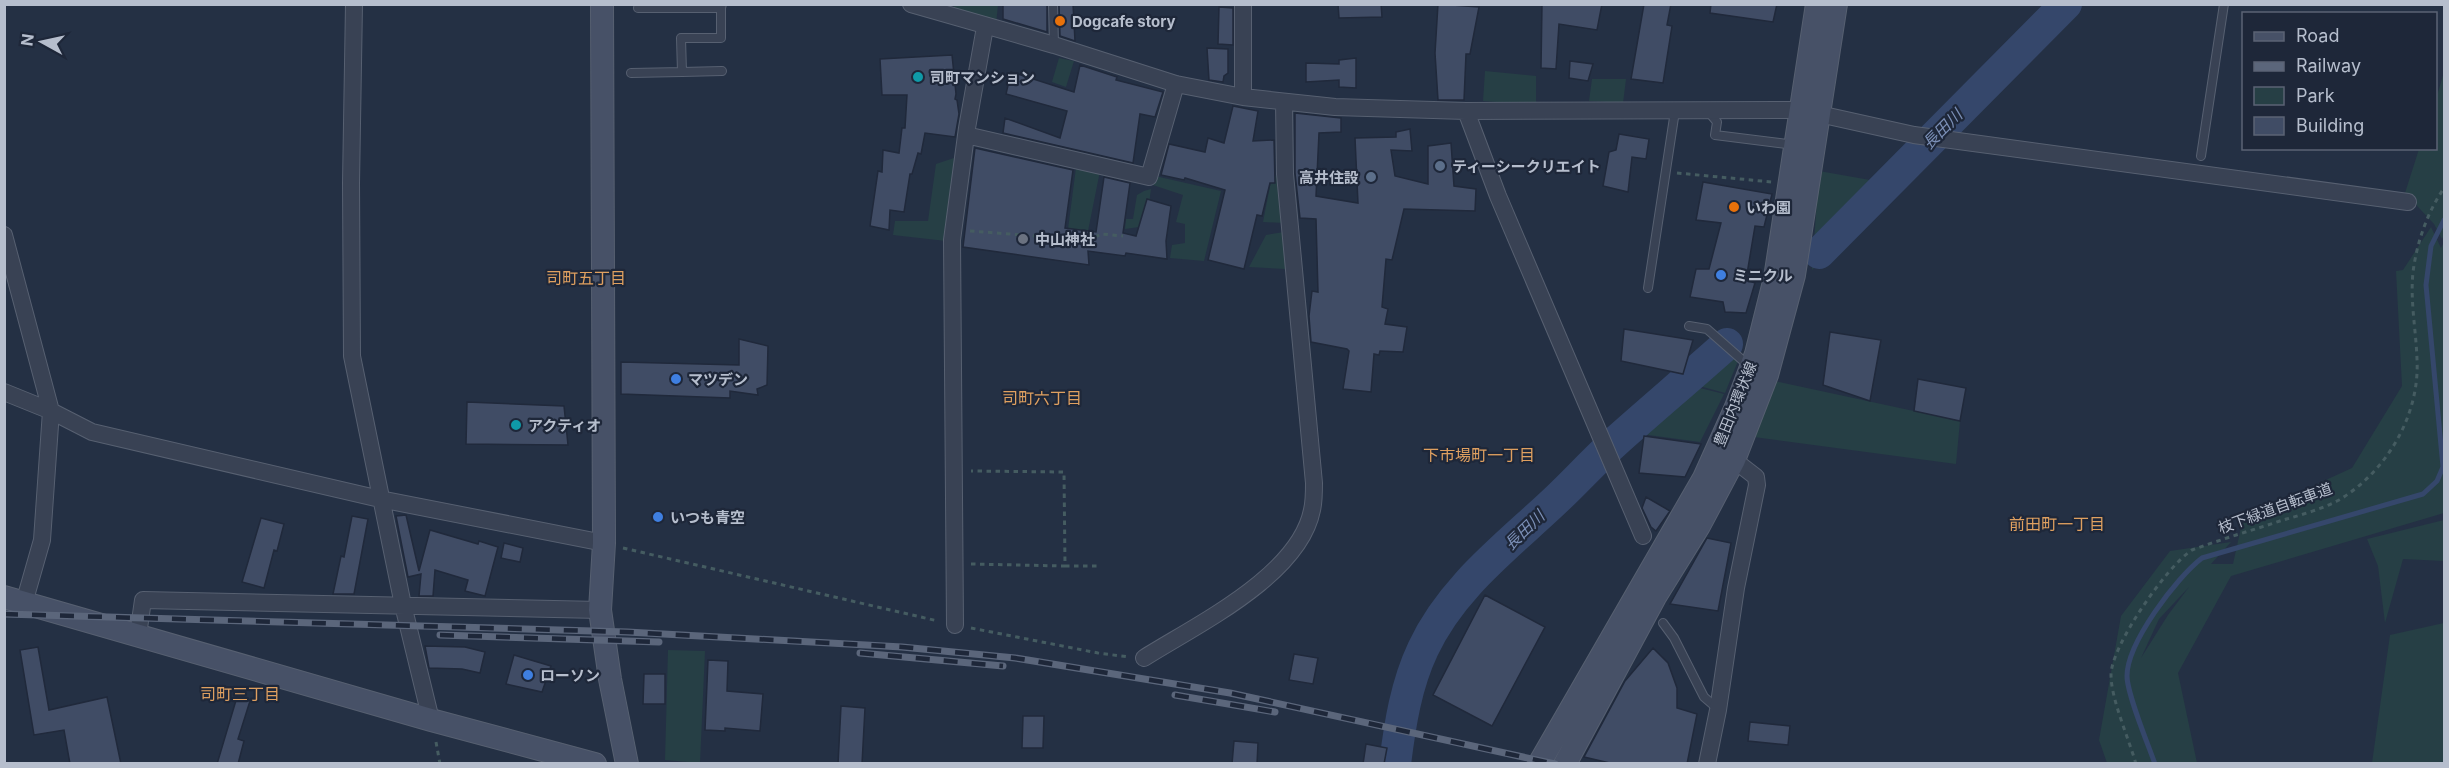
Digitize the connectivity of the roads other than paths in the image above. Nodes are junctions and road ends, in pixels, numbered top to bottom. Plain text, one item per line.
1 (354, 4) edge
2 (602, 4) edge
3 (910, 4) edge
4 (1053, 4) edge
5 (1243, 4) edge
6 (1817, 4) edge
7 (1836, 4) edge
8 (2224, 4) edge
9 (722, 6) edge
10 (638, 9) dead end
11 (950, 11) edge
12 (985, 27) junction
13 (1054, 45) junction
14 (722, 71) dead end
15 (682, 72) junction
16 (631, 73) dead end
17 (1176, 84) junction
18 (1243, 97) junction
19 (1284, 102) junction
20 (1467, 111) junction
21 (1676, 111) junction
22 (1708, 111) junction
23 (1811, 113) junction
24 (966, 135) junction
25 (1796, 145) junction
26 (2201, 156) dead end
27 (2408, 202) dead end
28 (4, 235) edge
29 (1648, 288) dead end
30 (1689, 326) dead end
31 (1745, 364) junction
32 (4, 392) edge
33 (51, 411) junction
34 (1734, 460) junction
35 (380, 499) junction
36 (1643, 536) dead end
37 (604, 543) junction
38 (14, 600) edge
39 (403, 605) junction
40 (600, 610) junction
41 (1663, 623) dead end
42 (955, 626) road end
43 (138, 635) junction
44 (1144, 658) road end
45 (1718, 710) junction
46 (431, 720) junction
47 (595, 764) edge
48 (627, 764) edge
49 (1539, 764) edge
50 (1565, 764) edge
51 (1707, 764) edge

1 - 35 street
2 - 37 street
3 - 11 street
4 - 13 lane
5 - 18 street
6 - 23 street, 豊田内環状線
7 - 23 street, 豊田内環状線
8 - 26 lane
9 - 10 lane
9 - 15 lane
11 - 12 street
12 - 13 street
12 - 24 street
13 - 17 street
14 - 15 lane
15 - 16 lane
17 - 18 street
17 - 24 street
18 - 19 street
19 - 20 street
19 - 44 street
20 - 21 street
20 - 36 street
21 - 22 street
21 - 29 lane
22 - 23 street
22 - 25 lane
23 - 25 street, 豊田内環状線
23 - 27 street
23 - 34 street, 豊田内環状線
24 - 42 street
25 - 31 street, 豊田内環状線
28 - 33 street
30 - 31 lane
31 - 49 street, 豊田内環状線
32 - 33 street
33 - 35 street
33 - 38 street
34 - 45 street
34 - 50 street, 豊田内環状線
35 - 37 street
35 - 39 street
37 - 40 street
38 - 43 street
39 - 40 street
39 - 43 street
39 - 46 street
40 - 48 street
41 - 45 lane
43 - 46 street
45 - 51 street
46 - 47 street

